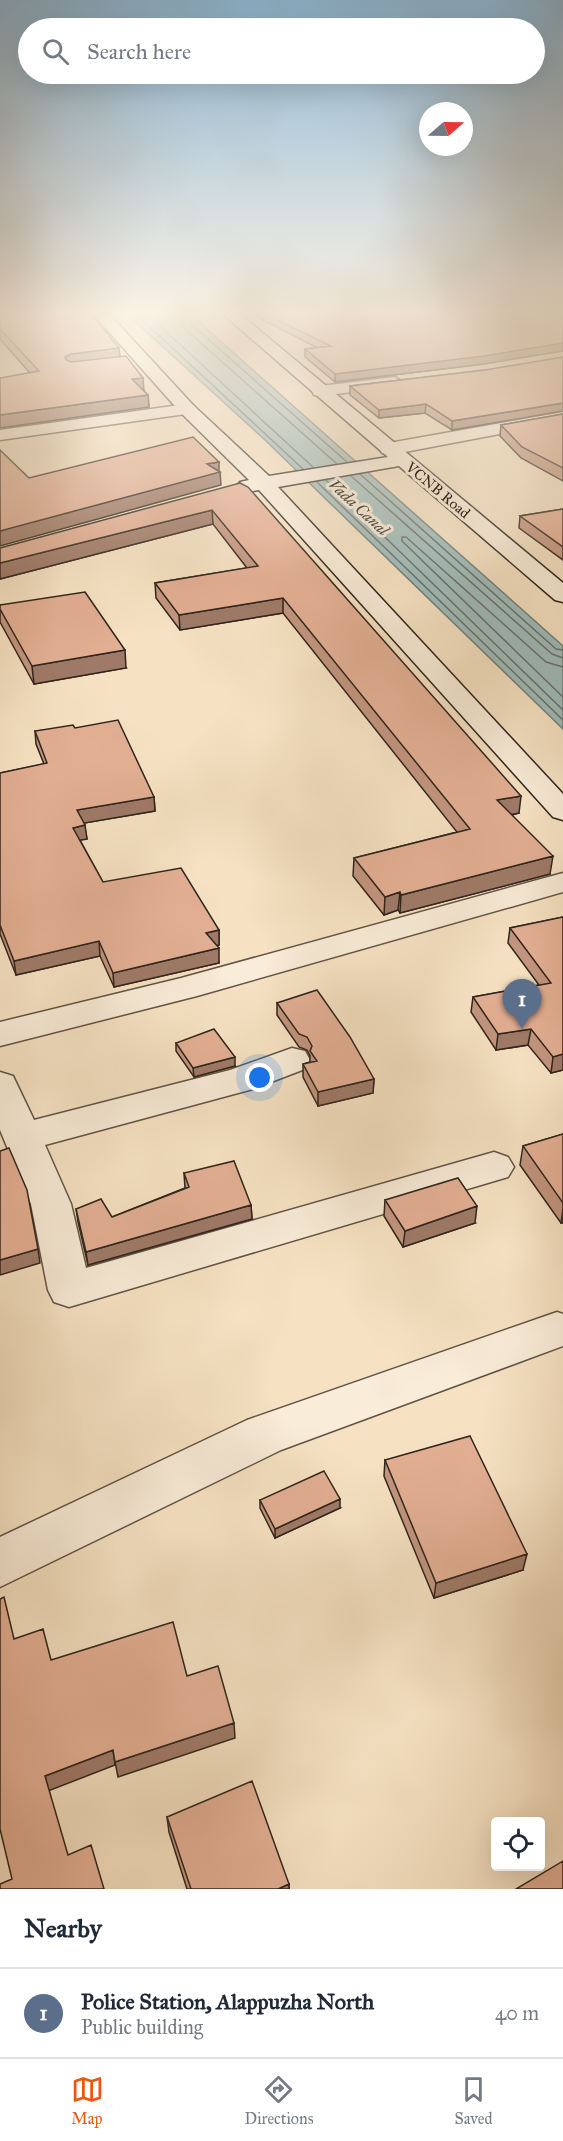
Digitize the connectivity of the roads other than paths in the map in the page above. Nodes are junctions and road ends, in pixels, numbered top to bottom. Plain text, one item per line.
1 (182, 403) edge
2 (333, 403) edge
3 (187, 409) junction
4 (563, 417) edge
5 (0, 435) edge
6 (393, 457) junction
7 (270, 481) junction
8 (230, 491) edge
9 (563, 595) edge
10 (563, 811) edge
11 (563, 882) edge
12 (0, 1034) edge
13 (292, 1060) dead end
14 (0, 1085) edge
15 (23, 1137) junction
16 (494, 1167) dead end
17 (557, 1330) dead end
18 (0, 1563) edge

1 - 3 main road
2 - 6 main road, VCNB Road
3 - 5 main road
3 - 7 main road
4 - 6 main road
6 - 7 main road
6 - 9 main road, VCNB Road
7 - 8 main road
7 - 10 main road
11 - 12 main road
13 - 15 main road
14 - 15 main road
15 - 16 main road
17 - 18 main road

